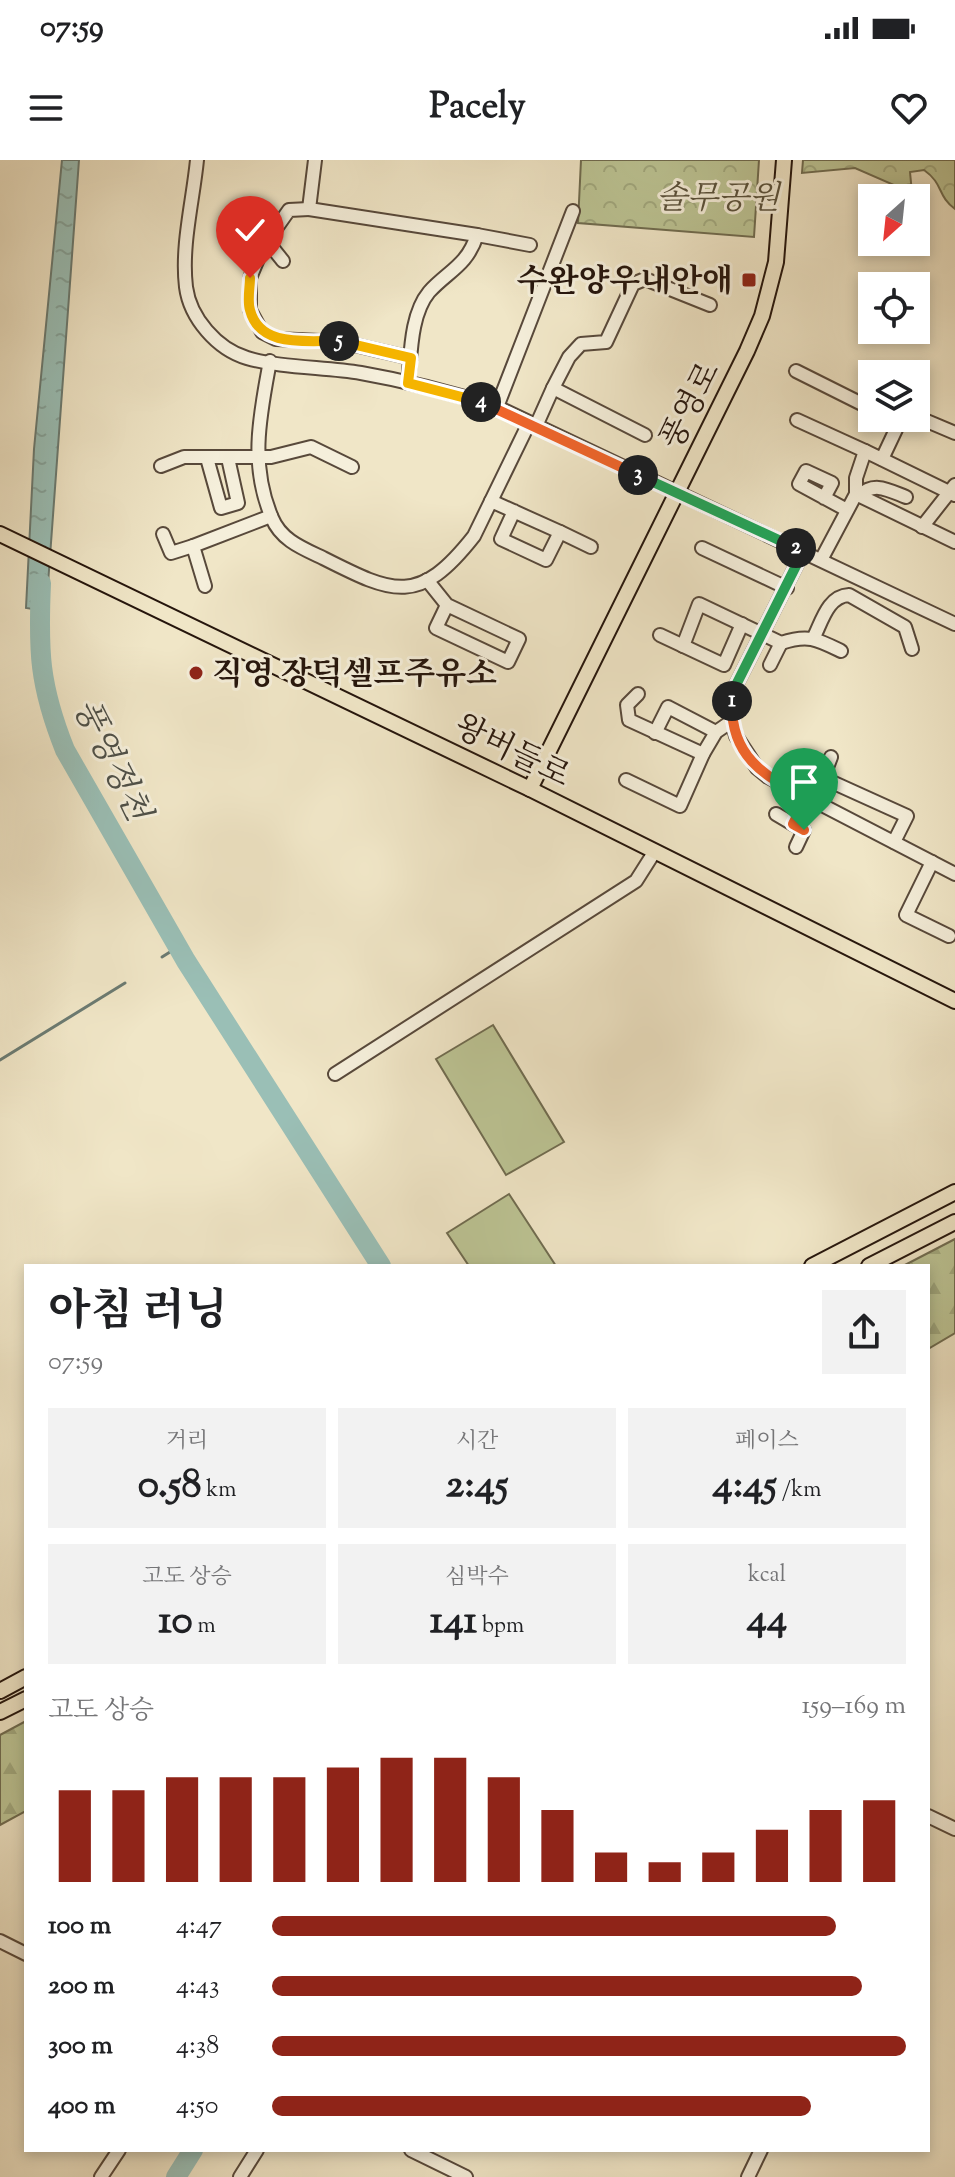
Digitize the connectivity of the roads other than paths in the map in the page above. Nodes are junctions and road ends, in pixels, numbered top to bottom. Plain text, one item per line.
1 (197, 160) edge
2 (315, 160) edge
3 (784, 160) edge
4 (309, 209) junction
5 (573, 211) dead end
6 (477, 235) junction
7 (267, 241) junction
8 (530, 245) dead end
9 (283, 261) dead end
10 (710, 305) dead end
11 (411, 358) junction
12 (270, 361) junction
13 (796, 371) dead end
14 (408, 383) junction
15 (553, 388) junction
16 (858, 402) edge
17 (497, 407) junction
18 (797, 420) dead end
19 (930, 422) edge
20 (533, 425) junction
21 (891, 432) edge
22 (955, 433) edge
23 (645, 435) dead end
24 (865, 451) junction
25 (207, 458) junction
26 (228, 458) junction
27 (259, 458) junction
28 (882, 459) junction
29 (161, 466) dead end
30 (352, 467) dead end
31 (954, 491) edge
32 (676, 493) junction
33 (857, 495) junction
34 (906, 497) dead end
35 (824, 498) dead end
36 (491, 501) junction
37 (847, 510) junction
38 (514, 511) junction
39 (271, 516) junction
40 (922, 527) junction
41 (560, 532) junction
42 (0, 534) edge
43 (163, 534) dead end
44 (955, 542) edge
45 (193, 546) junction
46 (591, 547) dead end
47 (702, 548) dead end
48 (803, 552) junction
49 (821, 560) junction
50 (427, 580) junction
51 (205, 586) dead end
52 (787, 588) junction
53 (447, 605) junction
54 (742, 624) junction
55 (955, 624) edge
56 (763, 634) junction
57 (660, 635) dead end
58 (814, 637) junction
59 (781, 643) junction
60 (683, 646) junction
61 (912, 649) dead end
62 (841, 651) dead end
63 (770, 665) dead end
64 (638, 694) dead end
65 (732, 721) junction
66 (716, 732) junction
67 (655, 733) junction
68 (703, 754) junction
69 (831, 757) dead end
70 (626, 780) dead end
71 (530, 789) junction
72 (806, 798) junction
73 (776, 814) dead end
74 (793, 824) junction
75 (894, 842) junction
76 (796, 847) dead end
77 (655, 851) junction
78 (932, 862) junction
79 (955, 874) edge
80 (949, 936) dead end
81 (955, 1001) edge
82 (335, 1074) dead end
83 (955, 1192) edge
84 (955, 1222) edge
85 (816, 1264) edge
86 (873, 1264) edge
87 (24, 1678) edge
88 (0, 1691) edge
89 (24, 1700) edge
90 (0, 1712) edge
91 (930, 1818) edge
92 (955, 1829) edge
93 (0, 1941) edge
94 (24, 1953) edge
95 (118, 2152) edge
96 (256, 2152) edge
97 (415, 2152) edge
98 (760, 2152) edge
99 (101, 2177) edge
100 (240, 2177) edge
101 (466, 2177) edge
102 (748, 2177) edge

1 - 12 street
2 - 4 street
3 - 32 main road, 풍영로
4 - 6 street
4 - 7 street
5 - 17 street
6 - 8 street
6 - 11 street
7 - 9 street
7 - 11 street
10 - 15 street
11 - 14 street
12 - 14 street
12 - 27 street
13 - 16 street
14 - 17 street
15 - 20 street
15 - 23 street
17 - 20 street
18 - 24 street
19 - 22 street
20 - 32 street
20 - 36 street
21 - 28 street
24 - 28 street
24 - 33 street
25 - 26 street
25 - 26 street
25 - 29 street
26 - 27 street
27 - 30 street
27 - 39 street
28 - 31 street
31 - 40 street
32 - 48 street
32 - 71 main road, 풍영로
33 - 34 street
33 - 37 street
33 - 40 street
35 - 37 street
36 - 38 street
36 - 50 street
37 - 49 street
38 - 41 street
38 - 41 street
39 - 45 street
39 - 50 street
40 - 44 street
41 - 46 street
42 - 71 main road, 왕버들로
43 - 45 street
45 - 51 street
47 - 52 street
48 - 49 street
48 - 52 street
49 - 55 street
50 - 53 street
52 - 56 street
53 - 53 street
54 - 56 street
54 - 60 street
54 - 60 street
56 - 59 street
56 - 65 street
57 - 60 street
58 - 59 street
58 - 61 street
58 - 62 street
59 - 63 street
64 - 67 street
65 - 66 street
65 - 72 street
66 - 67 street
66 - 68 street
67 - 68 street
68 - 70 street
69 - 75 street
71 - 77 main road, 왕버들로
72 - 74 street
72 - 75 street
73 - 74 street
74 - 76 street
75 - 78 street
77 - 81 main road, 왕버들로
77 - 82 street
78 - 79 street
78 - 80 street
83 - 85 main road
84 - 86 main road
87 - 88 main road
89 - 90 main road
91 - 92 street
93 - 94 street
95 - 99 street
96 - 100 street
97 - 101 street
98 - 102 street

